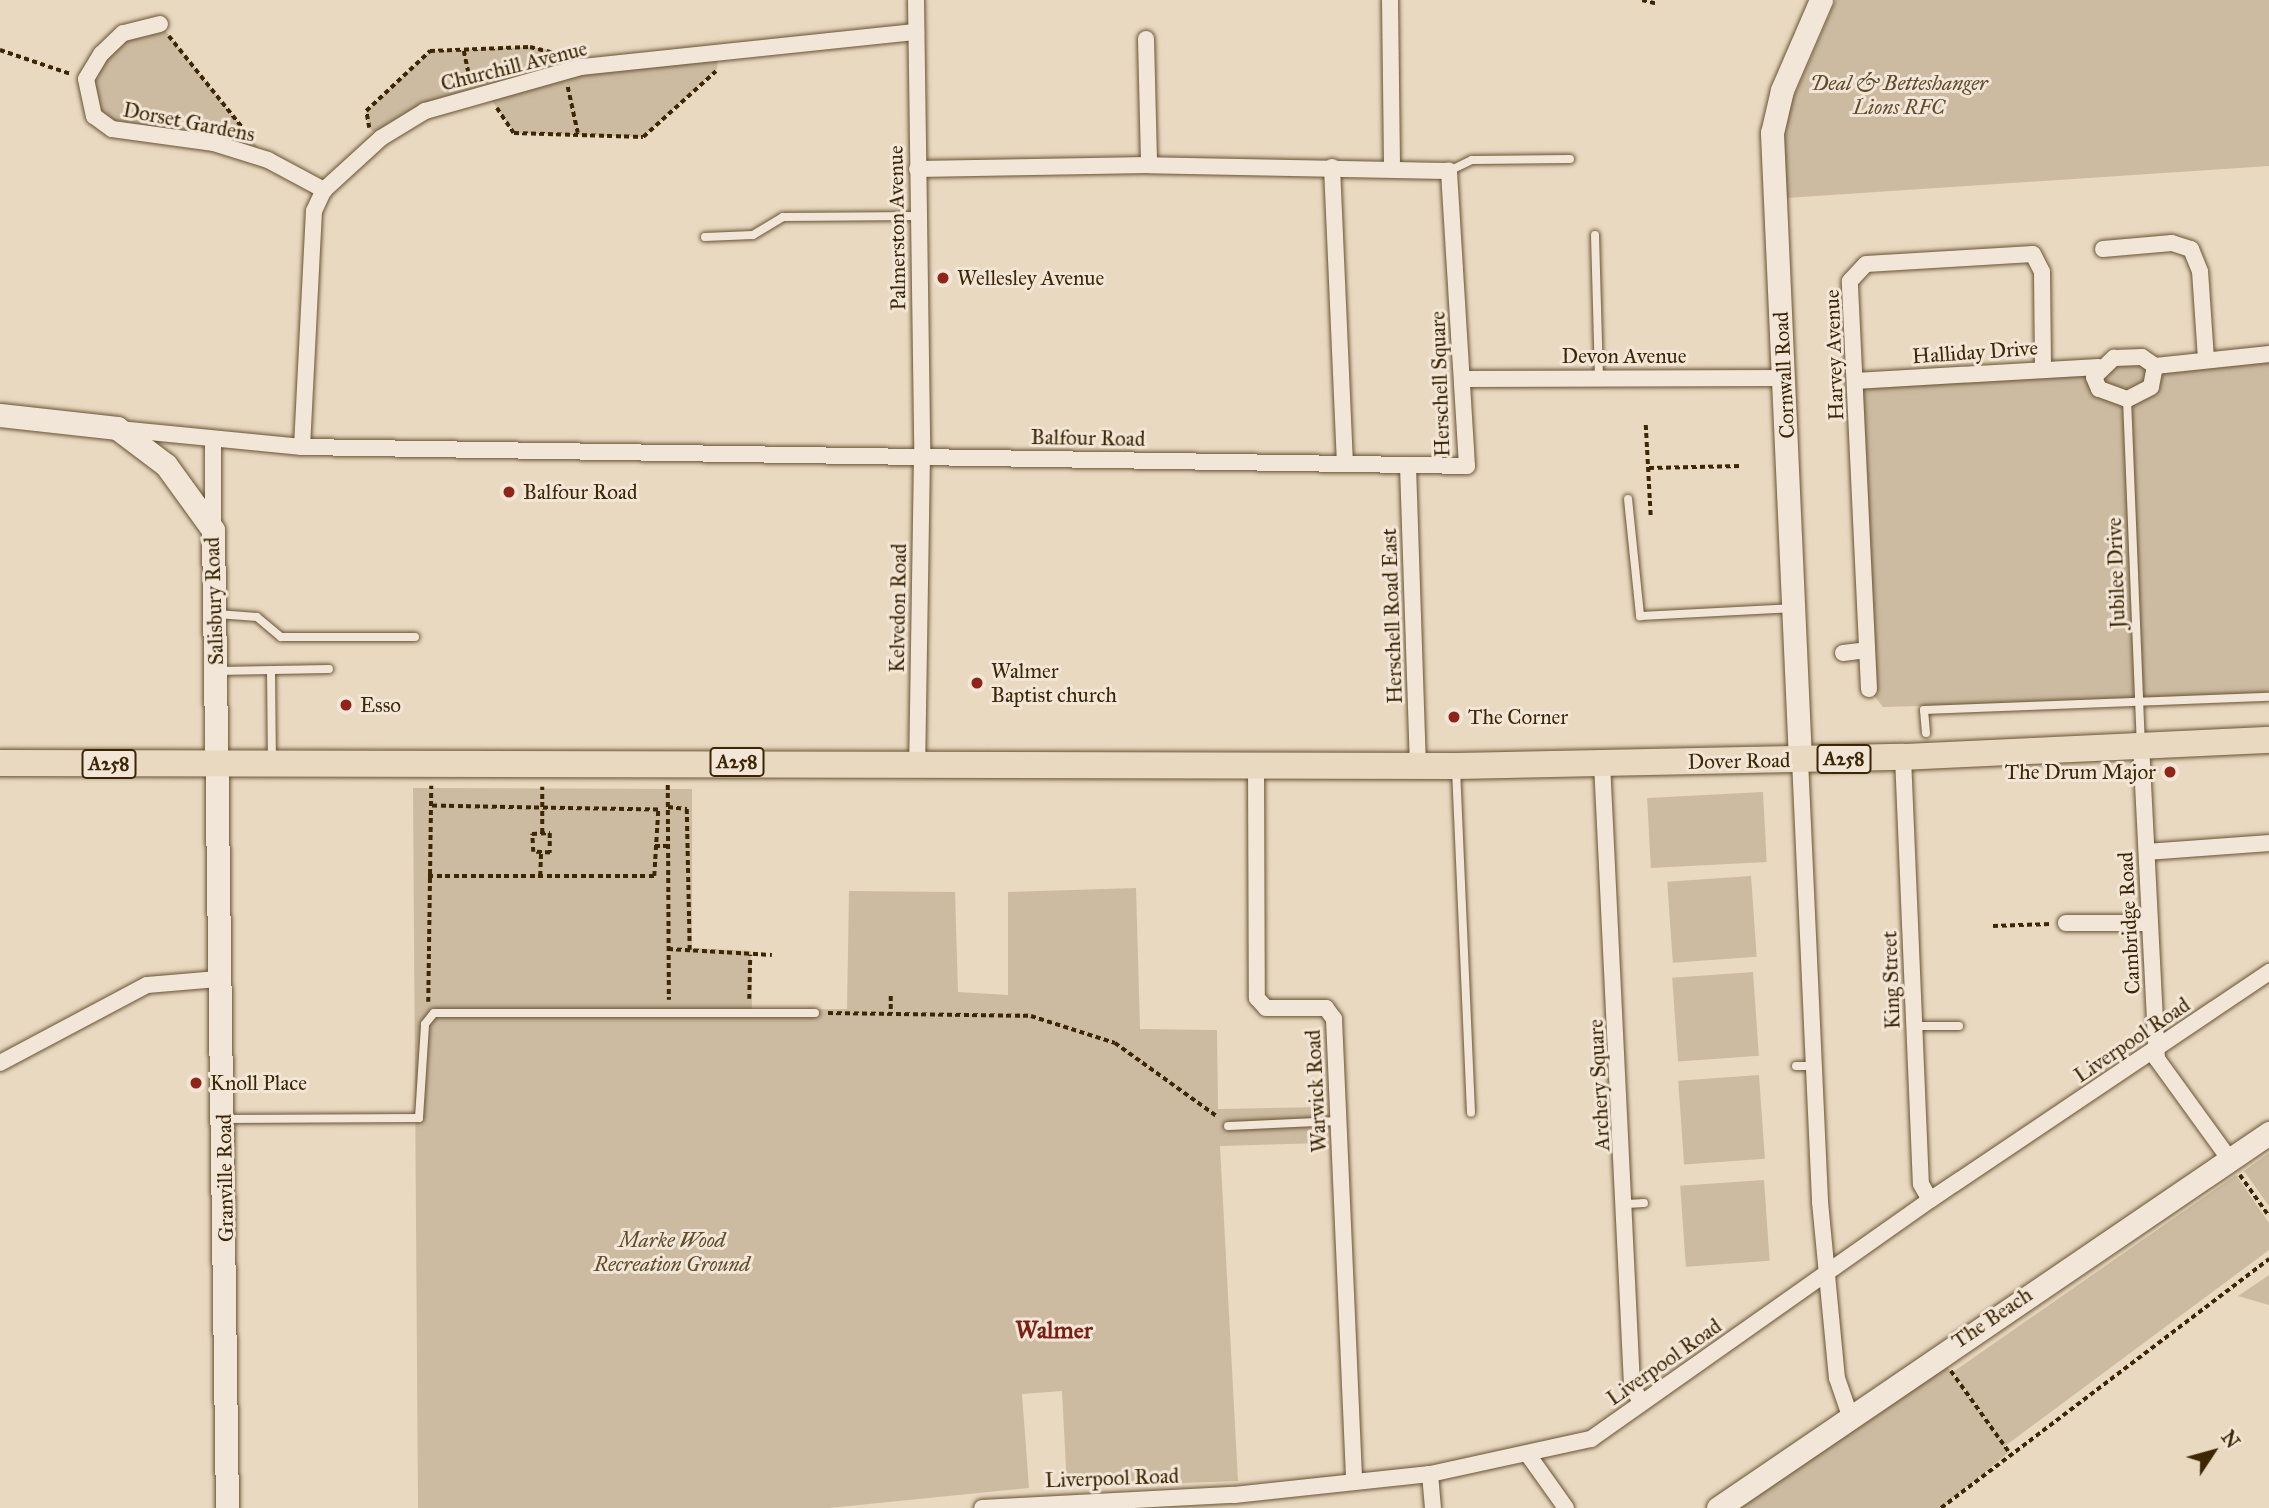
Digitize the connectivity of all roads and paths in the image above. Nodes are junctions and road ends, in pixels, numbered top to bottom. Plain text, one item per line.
1 (916, 0) edge
2 (1390, 0) edge
3 (1642, 0) edge
4 (1821, 0) edge
5 (1658, 4) dead end
6 (160, 24) joint
7 (916, 32) junction
8 (1146, 38) dead end
9 (0, 50) edge
10 (464, 51) junction
11 (718, 56) junction
12 (573, 69) junction
13 (86, 79) junction
14 (480, 93) junction
15 (578, 133) junction
16 (381, 138) junction
17 (1570, 159) dead end
18 (268, 160) junction
19 (1149, 164) junction
20 (1332, 167) junction
21 (917, 169) junction
22 (1392, 169) junction
23 (1449, 171) junction
24 (324, 190) junction
25 (918, 216) junction
26 (1595, 235) dead end
27 (705, 237) dead end
28 (2103, 249) dead end
29 (2269, 354) edge
30 (2206, 360) junction
31 (2155, 366) junction
32 (2099, 367) junction
33 (2043, 368) junction
34 (1599, 376) junction
35 (1784, 378) junction
36 (1463, 379) junction
37 (1855, 381) junction
38 (2127, 399) junction
39 (0, 415) edge
40 (1647, 425) dead end
41 (117, 428) junction
42 (214, 440) junction
43 (302, 447) junction
44 (922, 456) junction
45 (1345, 463) junction
46 (1408, 466) junction
47 (1741, 466) dead end
48 (1648, 468) junction
49 (1628, 499) dead end
50 (1651, 518) dead end
51 (213, 530) junction
52 (1794, 607) junction
53 (214, 614) junction
54 (415, 637) dead end
55 (1867, 650) junction
56 (1843, 653) dead end
57 (330, 669) dead end
58 (271, 670) junction
59 (217, 671) junction
60 (1869, 688) dead end
61 (2269, 697) edge
62 (2139, 703) junction
63 (1927, 733) dead end
64 (2269, 740) edge
65 (2141, 744) junction
66 (1903, 757) junction
67 (1800, 760) junction
68 (668, 762) junction
69 (917, 762) junction
70 (0, 763) edge
71 (432, 763) junction
72 (1602, 763) junction
73 (218, 764) junction
74 (272, 764) junction
75 (1256, 764) junction
76 (1418, 764) junction
77 (1456, 766) junction
78 (431, 806) junction
79 (668, 807) junction
80 (542, 808) junction
81 (657, 824) junction
82 (669, 824) junction
83 (542, 833) junction
84 (2269, 843) edge
85 (656, 846) junction
86 (669, 846) junction
87 (541, 852) junction
88 (2147, 852) junction
89 (428, 876) junction
90 (540, 876) junction
91 (2066, 923) joint
92 (2150, 923) junction
93 (1993, 926) dead end
94 (668, 949) junction
95 (690, 950) junction
96 (750, 955) junction
97 (772, 955) dead end
98 (2269, 972) edge
99 (218, 979) junction
100 (891, 996) dead end
101 (664, 1012) junction
102 (749, 1012) junction
103 (815, 1013) joint
104 (891, 1014) junction
105 (428, 1016) junction
106 (1914, 1026) junction
107 (1959, 1026) dead end
108 (2157, 1049) junction
109 (0, 1063) edge
110 (1796, 1066) dead end
111 (1815, 1066) junction
112 (1471, 1113) dead end
113 (225, 1119) junction
114 (1339, 1121) junction
115 (1228, 1126) joint
116 (2269, 1133) edge
117 (2230, 1160) junction
118 (1930, 1200) junction
119 (1644, 1203) dead end
120 (1627, 1204) junction
121 (2269, 1216) edge
122 (2269, 1259) edge
123 (1829, 1270) junction
124 (1938, 1354) junction
125 (1641, 1403) junction
126 (1850, 1415) junction
127 (2010, 1452) junction
128 (1529, 1456) junction
129 (1430, 1474) junction
130 (1354, 1481) junction
131 (228, 1508) edge
132 (982, 1508) edge
133 (1433, 1508) edge
134 (1566, 1508) edge
135 (1718, 1508) edge
136 (1941, 1508) edge

1 - 7 street, Palmerston Avenue
2 - 22 street
3 - 5 path
4 - 35 street, Cornwall Road
6 - 13 street
6 - 18 path
7 - 11 street, Churchill Avenue
7 - 21 street, Palmerston Avenue
8 - 19 street
9 - 13 path
10 - 12 path
10 - 14 path
10 - 16 path
11 - 12 street, Churchill Avenue
11 - 15 path
12 - 14 street, Churchill Avenue
12 - 15 path
13 - 18 street, Dorset Gardens
14 - 15 path
14 - 16 street, Churchill Avenue
16 - 24 street, Churchill Avenue
17 - 23 lane
18 - 24 street, Dorset Gardens
19 - 20 street
19 - 21 street
20 - 22 street
20 - 45 street
21 - 25 street, Palmerston Avenue
22 - 23 street
23 - 36 street, Herschell Square
24 - 43 street
25 - 27 lane
25 - 44 street, Palmerston Avenue
26 - 34 lane
28 - 30 street
29 - 30 street, Halliday Drive
30 - 31 street, Halliday Drive
31 - 32 street, Halliday Drive
31 - 38 street
32 - 33 street, Halliday Drive
32 - 38 street
33 - 37 street, Halliday Drive
33 - 37 street, Harvey Avenue
34 - 35 street, Devon Avenue
34 - 36 street, Devon Avenue
35 - 52 street, Cornwall Road
36 - 46 street, Herschell Square
37 - 55 street, Harvey Avenue
38 - 62 lane, Jubilee Drive
39 - 41 street
40 - 48 path
41 - 42 street, Balfour Road
41 - 51 street, Salisbury Road
42 - 43 street, Balfour Road
42 - 51 street
43 - 44 street, Balfour Road
44 - 45 street, Balfour Road
44 - 69 street, Kelvedon Road
45 - 46 street, Herschell Square
46 - 76 street, Herschell Road East
47 - 48 path
48 - 50 path
49 - 52 lane
51 - 53 street, Salisbury Road
52 - 67 street, Cornwall Road
53 - 54 lane
53 - 59 street, Salisbury Road
55 - 56 street
55 - 60 street, Harvey Avenue
57 - 58 lane
58 - 59 lane
58 - 74 lane
59 - 73 street, Salisbury Road
61 - 62 lane
62 - 63 lane
62 - 65 lane, Jubilee Drive
64 - 65 main road, Dover Road / A258
65 - 66 main road, Dover Road / A258
65 - 88 street, Cambridge Road
66 - 67 main road, Dover Road / A258
66 - 106 street, King Street
67 - 72 main road, Dover Road / A258
67 - 111 street
68 - 69 main road, A258
68 - 71 main road, A258
68 - 79 path
69 - 75 main road, A258
70 - 73 main road, A258
71 - 74 main road, A258
71 - 78 path
72 - 77 main road, Dover Road / A258
72 - 120 street, Archery Square
73 - 74 main road, A258
73 - 99 street, Granville Road
75 - 76 main road, A258
75 - 114 street, Warwick Road
76 - 77 main road, Dover Road / A258
77 - 112 lane
78 - 80 path
78 - 89 path
79 - 82 path
79 - 95 path
80 - 81 path
80 - 83 path
81 - 82 path
81 - 85 path
82 - 86 path
83 - 87 path
83 - 87 path
84 - 88 street
85 - 86 path
85 - 90 path
86 - 94 path
87 - 90 path
88 - 92 street, Cambridge Road
89 - 90 path
89 - 105 path
91 - 92 street
91 - 93 path
92 - 108 street, Cambridge Road
94 - 95 path
94 - 101 path
95 - 96 path
96 - 97 path
96 - 102 path
98 - 108 street, Liverpool Road
99 - 109 street
99 - 113 street, Granville Road
100 - 104 path
101 - 102 lane
101 - 105 lane
102 - 103 lane
103 - 104 path
104 - 115 path
105 - 113 lane
106 - 107 lane
106 - 118 street, King Street
108 - 117 street, Cambridge Road
108 - 118 street, Liverpool Road
110 - 111 lane
111 - 123 street
113 - 131 street, Granville Road
114 - 115 lane
114 - 130 street, Warwick Road
116 - 117 street, The Beach
117 - 121 path
117 - 124 street, The Beach
118 - 123 street, Liverpool Road
119 - 120 lane
120 - 125 street, Archery Square
122 - 127 path
123 - 125 street, Liverpool Road
123 - 126 street
124 - 126 street, The Beach
124 - 127 path
125 - 128 street, Liverpool Road
126 - 135 street, The Beach
127 - 136 path
128 - 129 street, Liverpool Road
128 - 134 street
129 - 130 street, Liverpool Road
129 - 133 street
130 - 132 street, Liverpool Road

